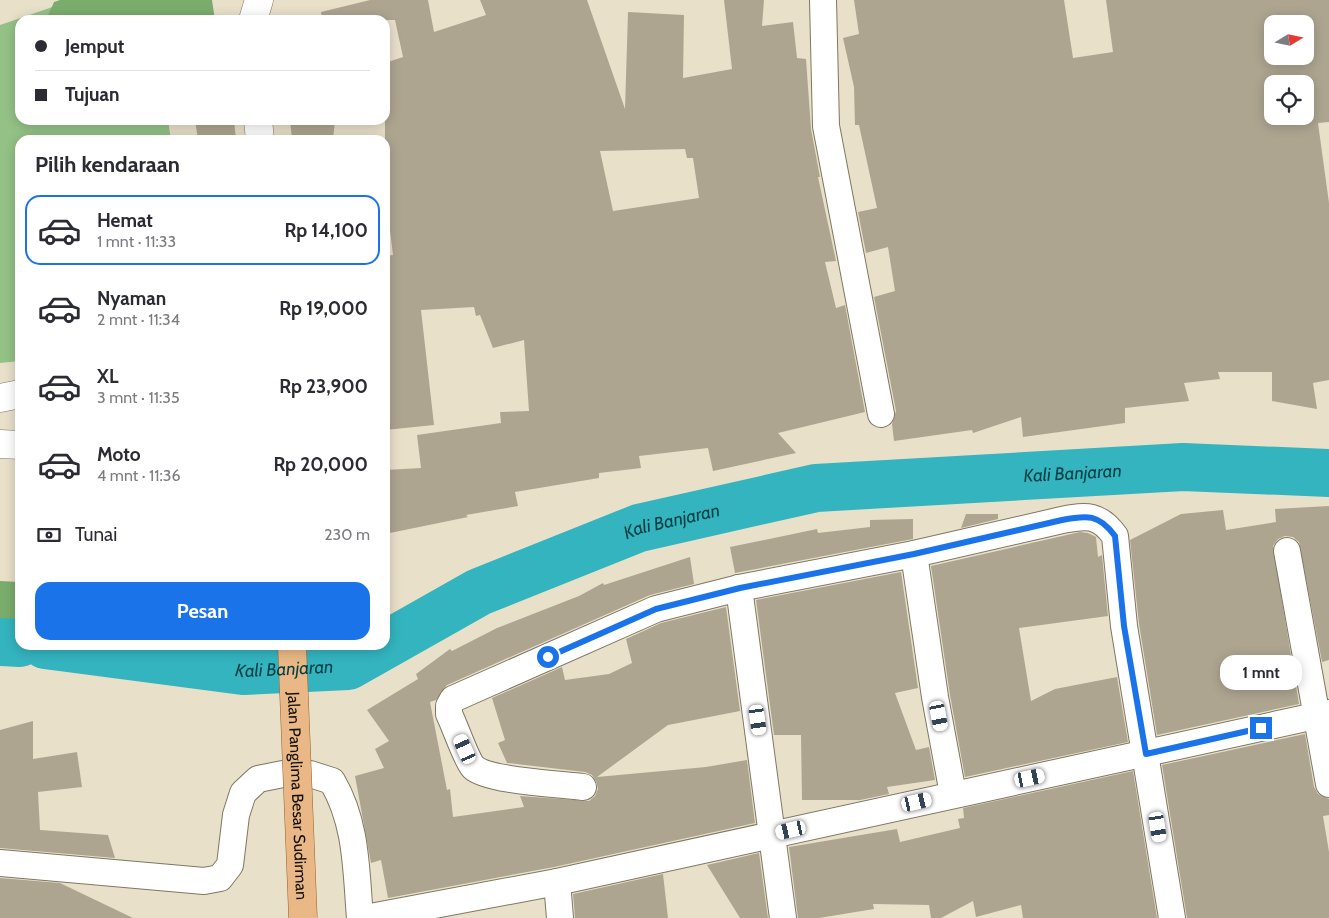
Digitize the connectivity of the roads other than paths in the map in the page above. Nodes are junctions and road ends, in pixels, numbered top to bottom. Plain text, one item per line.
1 (260, 0) edge
2 (823, 0) edge
3 (255, 15) edge
4 (15, 395) edge
5 (0, 398) edge
6 (881, 414) dead end
7 (0, 444) edge
8 (15, 445) edge
9 (1287, 551) dead end
10 (914, 554) junction
11 (740, 588) junction
12 (292, 650) edge
13 (1324, 714) edge
14 (1146, 754) junction
15 (1329, 784) edge
16 (583, 787) dead end
17 (953, 794) junction
18 (773, 834) junction
19 (0, 863) edge
20 (557, 882) junction
21 (303, 918) edge
22 (360, 918) edge
23 (365, 918) edge
24 (560, 918) edge
25 (783, 918) edge
26 (1172, 918) edge

1 - 3 main road
2 - 6 street
4 - 5 main road
7 - 8 main road
9 - 13 street
10 - 11 street
10 - 14 street
10 - 17 street
11 - 16 street
11 - 18 street
12 - 21 main road, Jalan Panglima Besar Sudirman, bridge
13 - 14 street
13 - 15 street
14 - 17 street
14 - 26 street
17 - 18 street
18 - 20 street
18 - 25 street
19 - 22 street
20 - 23 street
20 - 24 street

